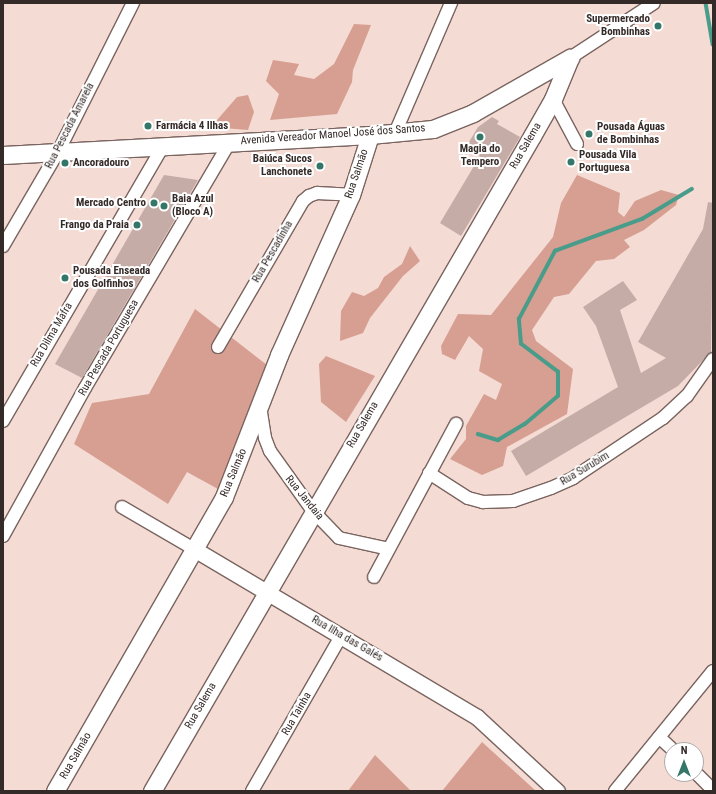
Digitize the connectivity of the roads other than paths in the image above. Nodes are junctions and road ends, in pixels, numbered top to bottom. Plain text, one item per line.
1 (132, 3) edge
2 (451, 3) edge
3 (654, 3) edge
4 (570, 58) junction
5 (553, 99) junction
6 (395, 133) junction
7 (370, 135) junction
8 (230, 142) junction
9 (577, 144) dead end
10 (163, 146) junction
11 (58, 152) junction
12 (3, 155) edge
13 (351, 194) junction
14 (3, 246) edge
15 (218, 347) dead end
16 (713, 359) edge
17 (260, 406) junction
18 (3, 421) edge
19 (456, 424) dead end
20 (429, 473) junction
21 (122, 507) dead end
22 (313, 511) junction
23 (3, 536) edge
24 (194, 549) junction
25 (389, 549) junction
26 (374, 577) dead end
27 (266, 592) junction
28 (341, 636) junction
29 (713, 671) edge
30 (659, 737) junction
31 (664, 742) edge
32 (704, 781) edge
33 (713, 790) edge
34 (56, 791) edge
35 (152, 791) edge
36 (252, 791) edge
37 (557, 791) edge
38 (615, 791) edge

1 - 11 street, Rua Pescada Amarela
2 - 6 street
3 - 4 street, Avenida Vereador Manoel José dos Santos
4 - 5 main road, Rua Salema
4 - 6 main road, Avenida Vereador Manoel José dos Santos
5 - 9 street
5 - 22 main road, Rua Salema
6 - 7 main road, Avenida Vereador Manoel José dos Santos
7 - 8 main road, Avenida Vereador Manoel José dos Santos
7 - 13 main road, Rua Salmão
8 - 10 main road, Avenida Vereador Manoel José dos Santos
8 - 23 street, Rua Pescada Portuguesa
10 - 11 main road, Avenida Vereador Manoel José dos Santos
10 - 18 street, Rua Dilma Mafra
11 - 12 main road, Avenida Vereador Manoel José dos Santos
11 - 14 street, Rua Pescada Amarela
13 - 15 street, Rua Pescadinha
13 - 17 main road, Rua Salmão
16 - 20 street, Rua Surubim
17 - 22 street, Rua Jandaia
17 - 24 main road, Rua Salmão
19 - 20 street
20 - 25 street
21 - 24 street, Rua Ilha das Galés
22 - 25 street, Rua Jandaia
22 - 27 main road, Rua Salema
24 - 27 street, Rua Ilha das Galés
24 - 34 main road, Rua Salmão
25 - 26 street
27 - 28 street, Rua Ilha das Galés
27 - 35 main road, Rua Salema
28 - 36 street, Rua Tainha
28 - 37 street, Rua Ilha das Galés
29 - 30 street
30 - 31 street
30 - 38 street
32 - 33 street

